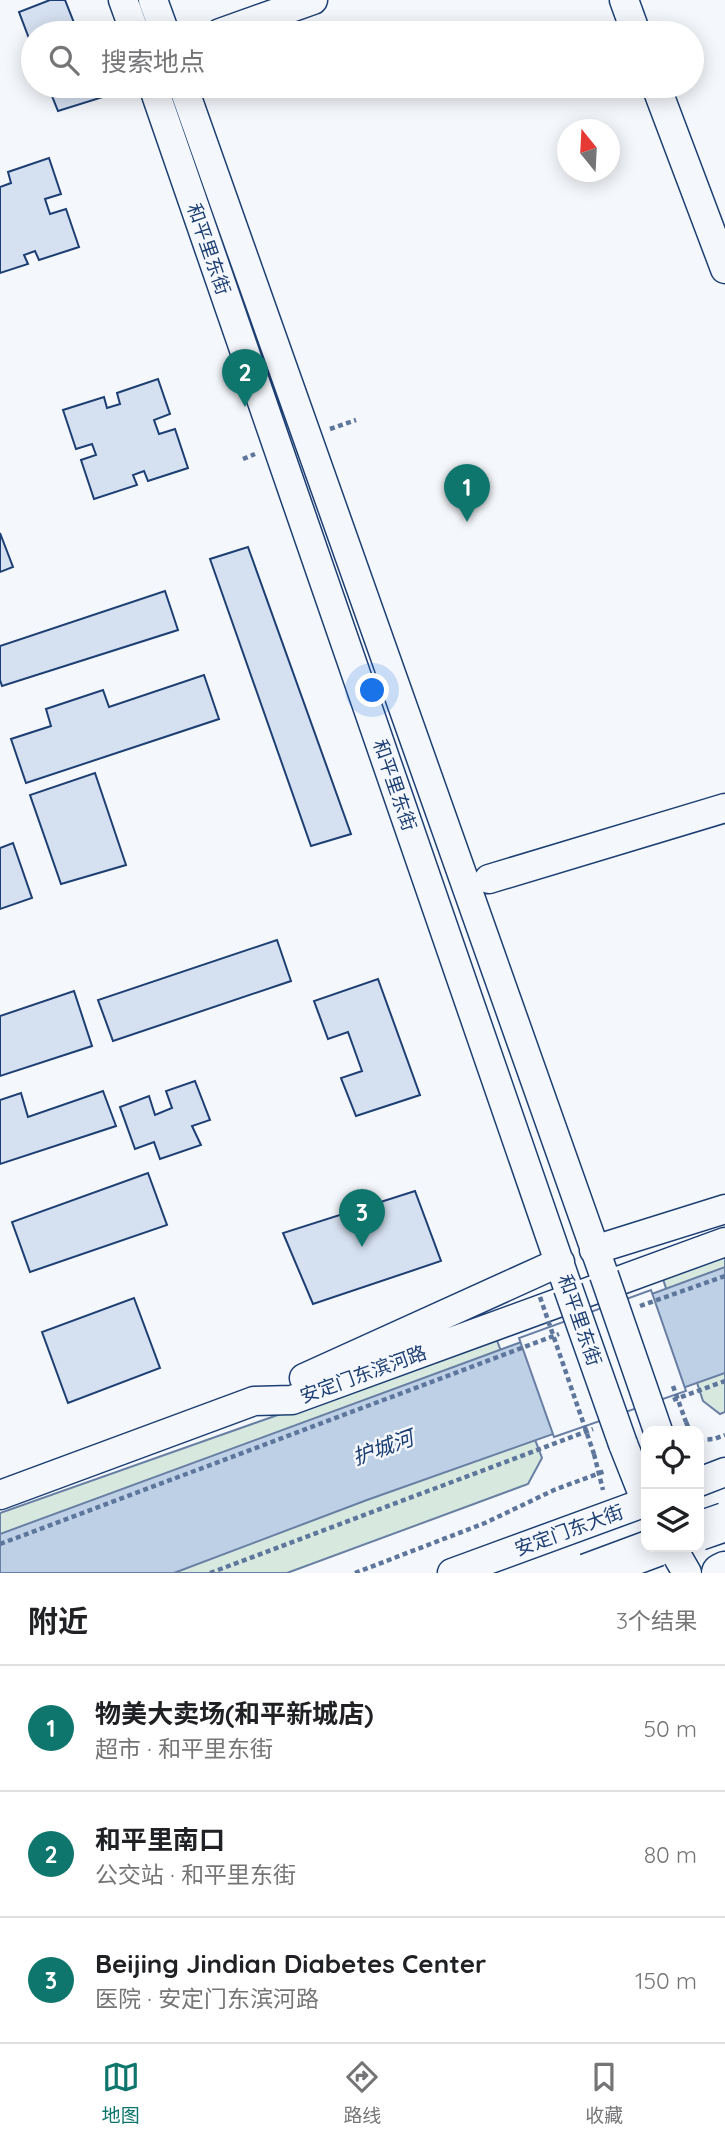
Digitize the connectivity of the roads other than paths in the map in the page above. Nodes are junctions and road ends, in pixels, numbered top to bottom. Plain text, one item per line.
1 (123, 0) edge
2 (153, 0) edge
3 (313, 0) edge
4 (624, 0) edge
5 (131, 21) edge
6 (161, 21) edge
7 (254, 21) edge
8 (632, 21) edge
9 (157, 98) edge
10 (187, 98) edge
11 (661, 98) edge
12 (725, 269) edge
13 (725, 808) edge
14 (489, 879) dead end
15 (725, 1209) edge
16 (725, 1242) edge
17 (599, 1263) junction
18 (564, 1275) junction
19 (254, 1401) junction
20 (659, 1422) edge
21 (725, 1472) edge
22 (704, 1480) edge
23 (641, 1489) edge
24 (0, 1495) edge
25 (641, 1504) edge
26 (725, 1521) edge
27 (704, 1528) edge
28 (704, 1529) edge
29 (644, 1552) edge
30 (675, 1552) edge
31 (725, 1564) edge
32 (468, 1570) edge
33 (587, 1573) edge
34 (687, 1573) edge

1 - 5 street
2 - 6 street
3 - 7 street
4 - 8 street
9 - 18 street, 和平里东街
10 - 17 street, 和平里东街
11 - 12 street
13 - 14 street
15 - 17 street
16 - 19 street, 安定门东滨河路
17 - 20 street, 和平里东街, bridge
18 - 19 street
18 - 23 street, 和平里东街, bridge
19 - 24 street, 安定门东滨河路
21 - 22 street
25 - 32 street, 安定门东大街
26 - 28 highway, bridge
27 - 31 street
29 - 33 highway, bridge
30 - 34 street

